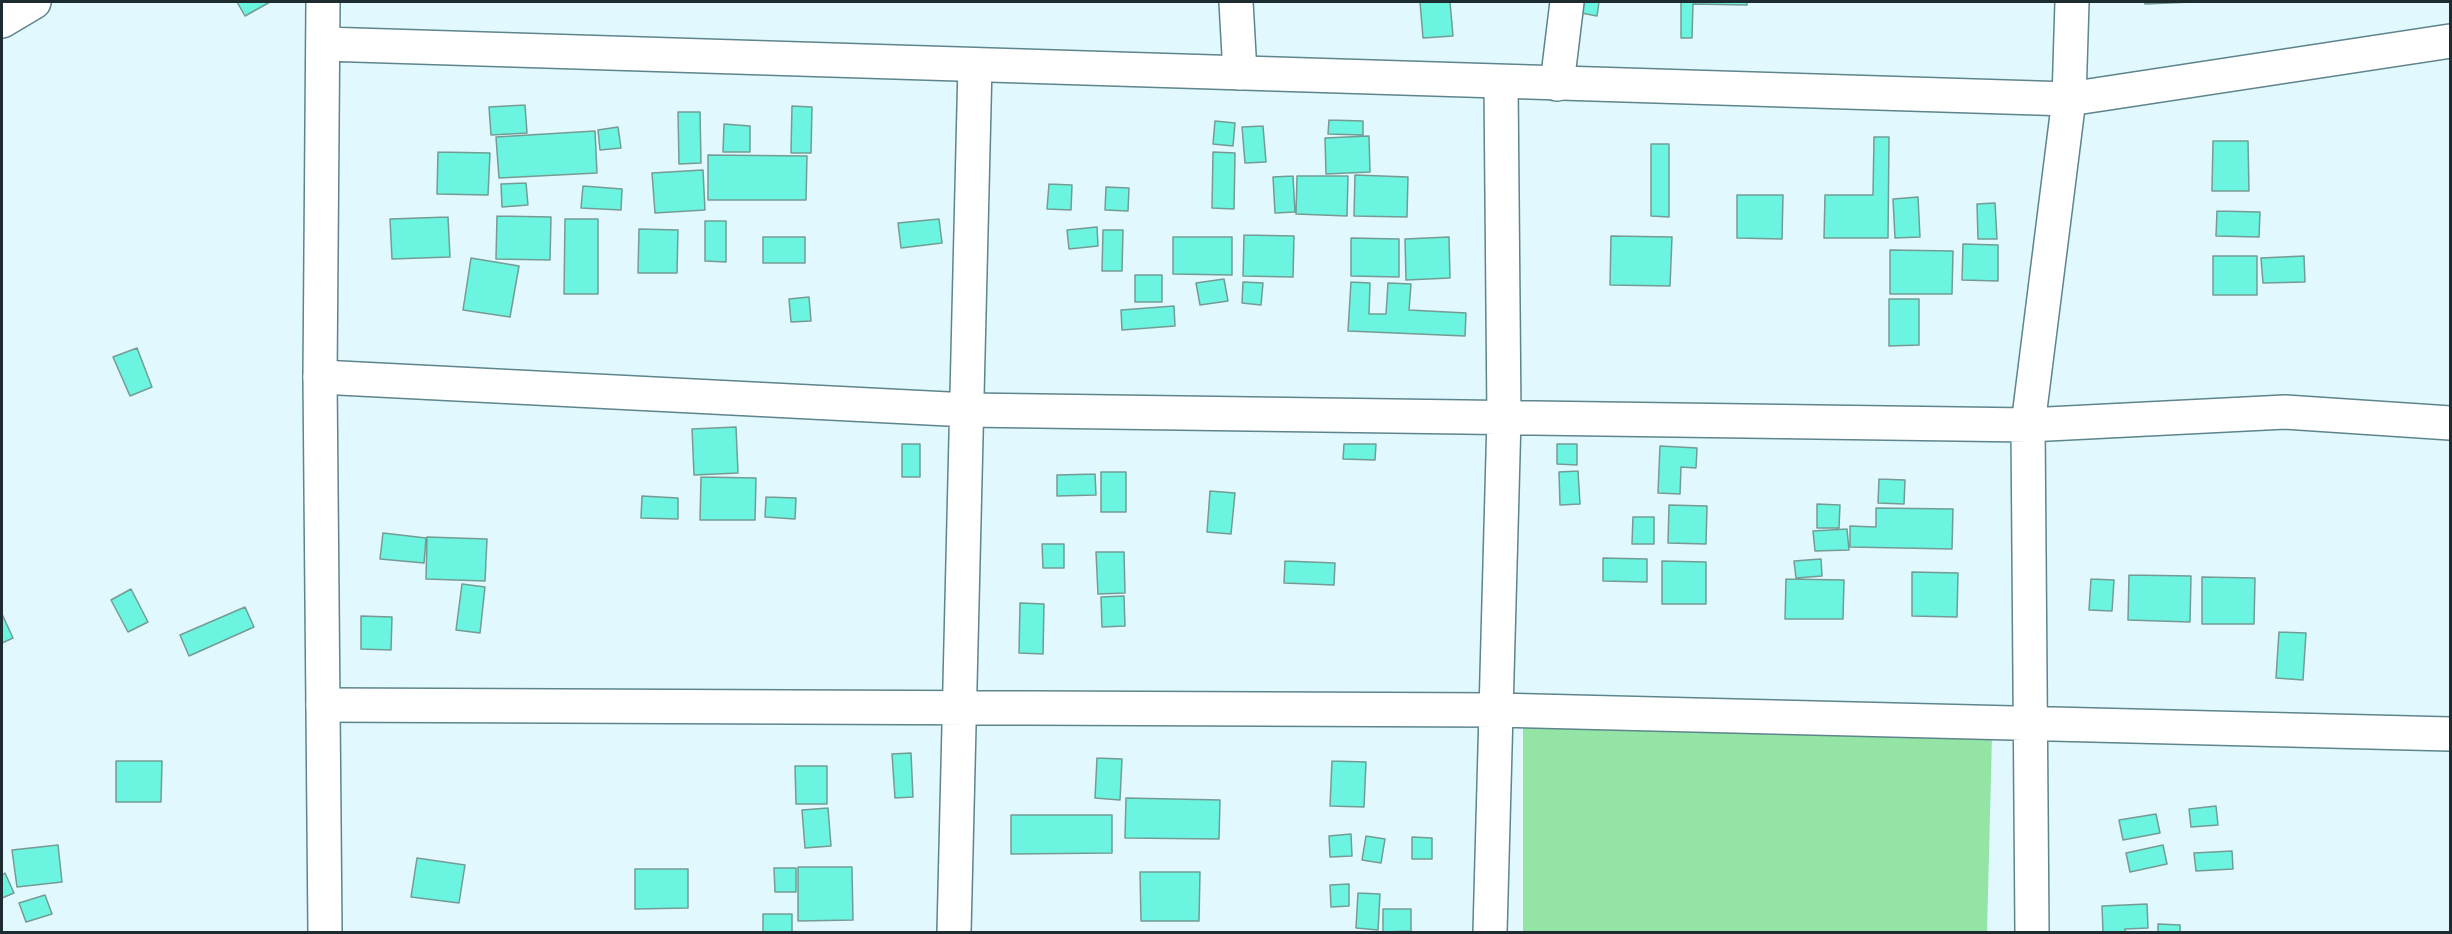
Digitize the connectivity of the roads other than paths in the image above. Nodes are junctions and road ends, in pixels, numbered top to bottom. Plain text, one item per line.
1 (34, 2) edge
2 (323, 2) edge
3 (1236, 2) edge
4 (1567, 2) edge
5 (2072, 2) edge
6 (2, 21) edge
7 (2451, 41) edge
8 (324, 44) junction
9 (975, 65) junction
10 (1239, 73) junction
11 (1501, 83) junction
12 (1557, 84) junction
13 (2069, 99) junction
14 (320, 377) junction
15 (968, 410) junction
16 (1504, 418) junction
17 (2451, 423) edge
18 (2028, 425) junction
19 (322, 705) junction
20 (960, 710) junction
21 (1496, 710) junction
22 (2031, 725) junction
23 (2451, 734) edge
24 (325, 933) edge
25 (954, 933) edge
26 (1490, 933) edge
27 (2032, 933) edge

1 - 6 street
2 - 8 street
3 - 10 street
4 - 12 street
5 - 13 street
7 - 13 street
8 - 9 street
8 - 14 street
9 - 10 street
9 - 15 street
10 - 11 street
11 - 12 street
11 - 16 street
12 - 13 street
13 - 18 street
14 - 15 street
14 - 19 street
15 - 16 street
15 - 20 street
16 - 18 street
16 - 21 street
17 - 18 street
18 - 22 street
19 - 20 street
19 - 24 street
20 - 21 street
20 - 25 street
21 - 22 street
21 - 26 street
22 - 23 street
22 - 27 street

